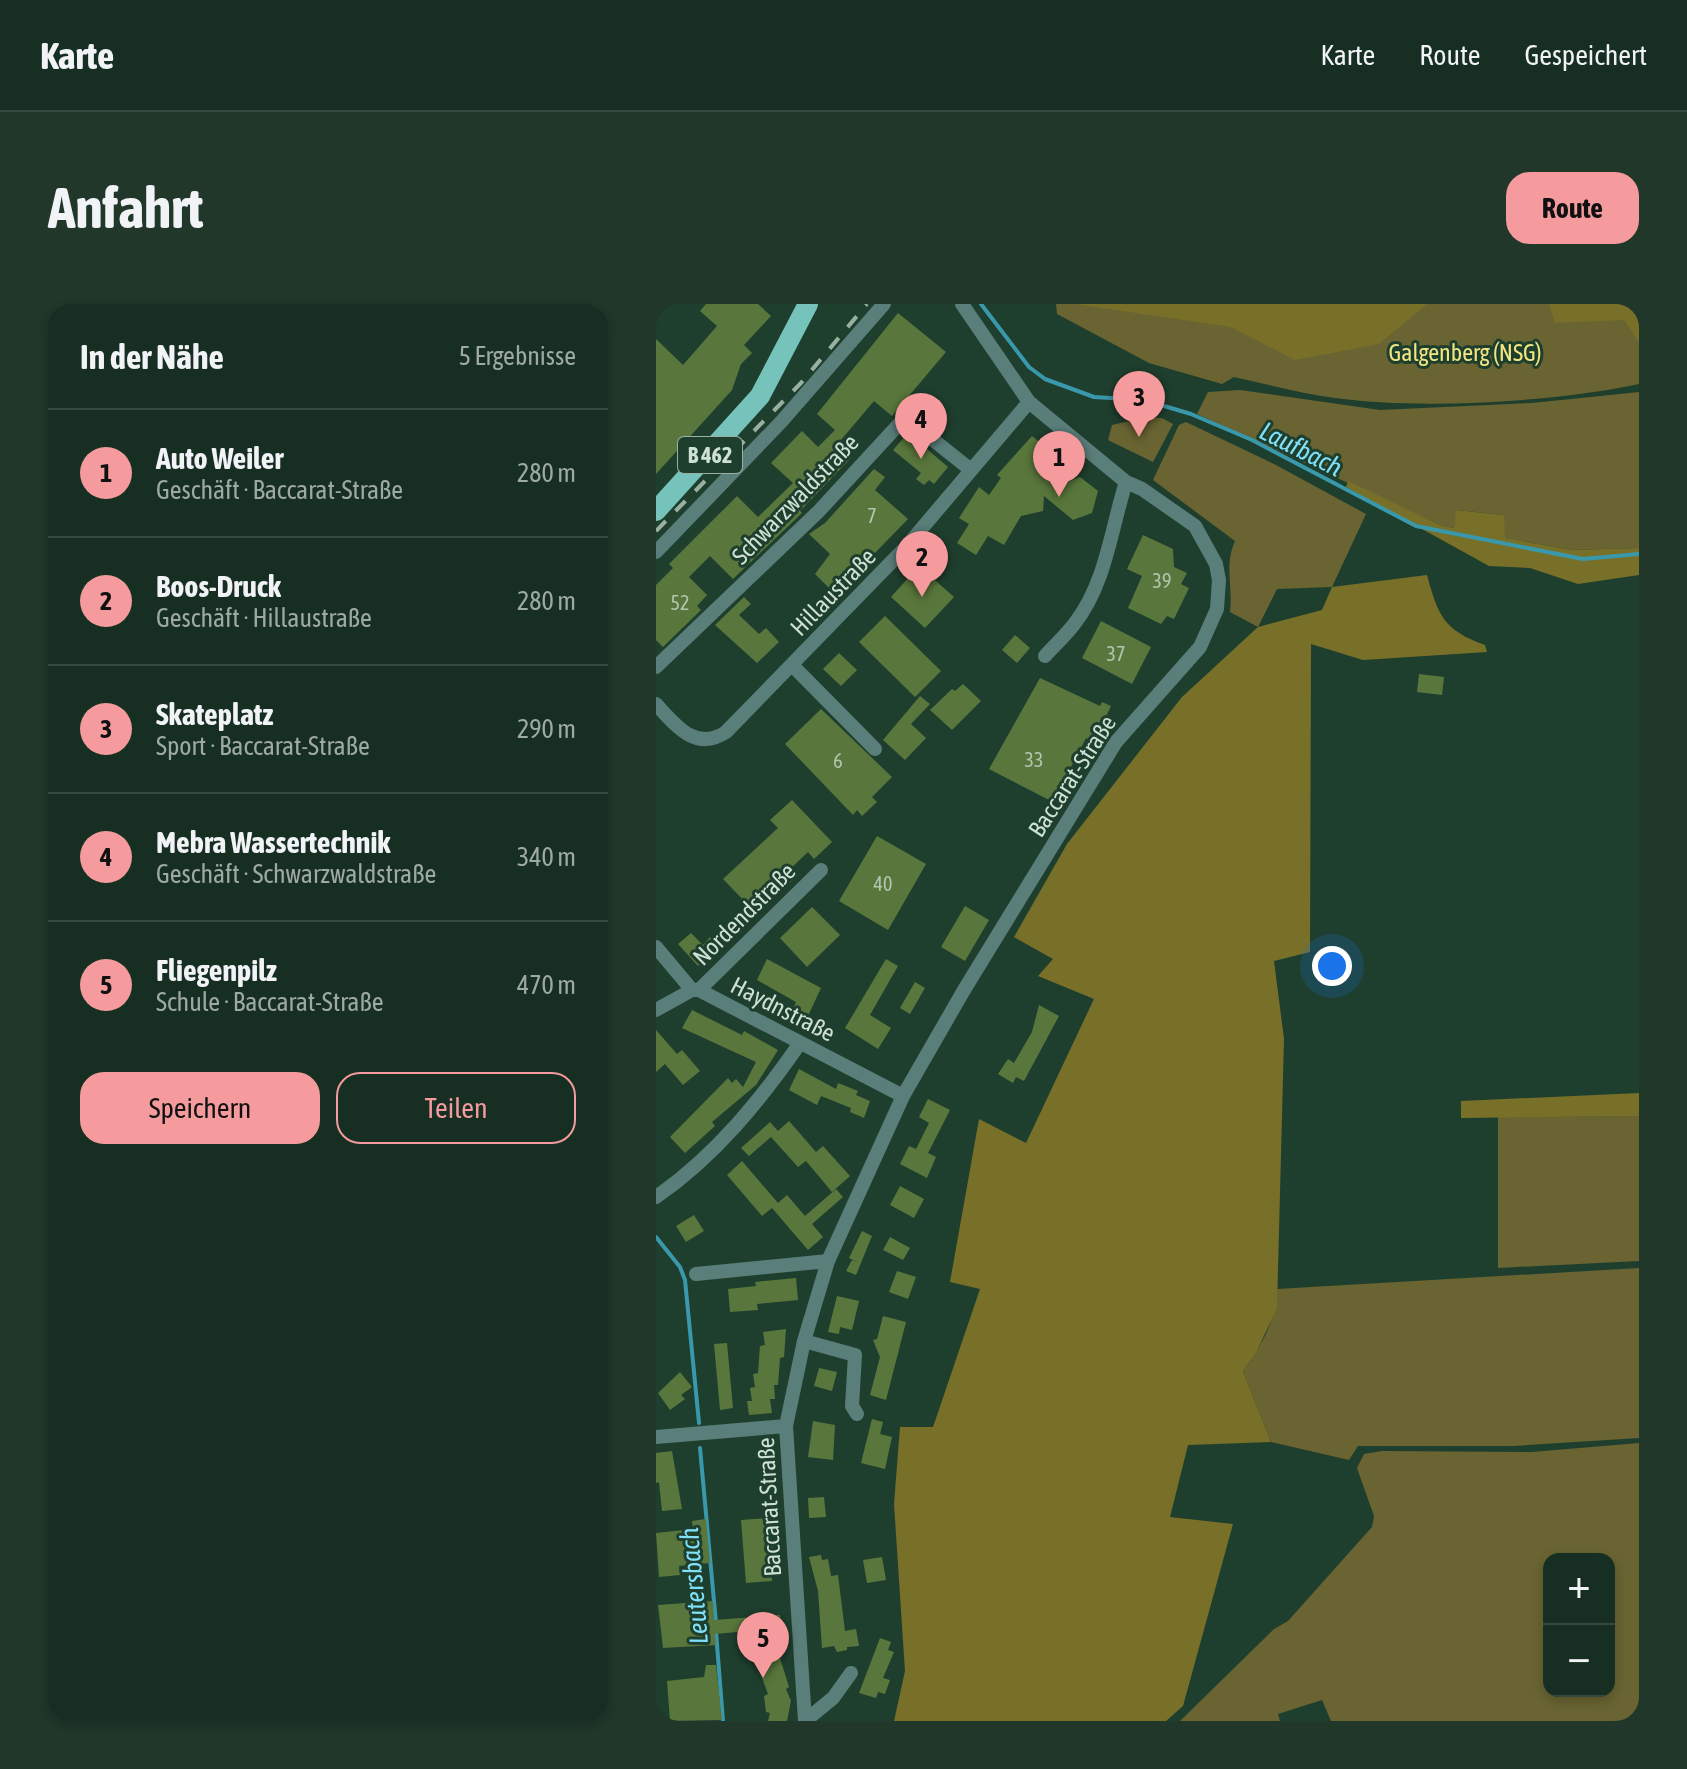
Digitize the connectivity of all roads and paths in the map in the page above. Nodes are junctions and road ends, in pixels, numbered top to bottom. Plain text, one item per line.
1 (808, 304) edge
2 (884, 304) edge
3 (962, 304) edge
4 (1029, 402) junction
5 (971, 470) junction
6 (1126, 482) junction
7 (656, 511) edge
8 (656, 552) edge
9 (1045, 656) dead end
10 (793, 666) junction
11 (656, 667) edge
12 (656, 704) edge
13 (875, 749) dead end
14 (821, 870) dead end
15 (656, 947) edge
16 (695, 990) junction
17 (656, 1010) edge
18 (800, 1043) junction
19 (903, 1096) junction
20 (656, 1197) edge
21 (828, 1261) junction
22 (696, 1274) dead end
23 (804, 1341) junction
24 (857, 1414) dead end
25 (786, 1426) junction
26 (656, 1437) edge
27 (851, 1673) dead end
28 (805, 1721) edge

1 - 7 main road, B 462
2 - 8 street
3 - 4 street, Baccarat-Straße
4 - 5 street, Hillaustraße
4 - 6 street, Baccarat-Straße
5 - 10 street, Hillaustraße
5 - 11 street, Schwarzwaldstraße
6 - 9 street
6 - 19 street, Baccarat-Straße
10 - 12 street, Hillaustraße
10 - 13 street, Hillaustraße
14 - 16 street, Nordendstraße
15 - 16 street, Haydnstraße
16 - 17 street, Nordendstraße
16 - 18 street, Haydnstraße
18 - 19 street, Haydnstraße
18 - 20 street
19 - 21 street, Baccarat-Straße
21 - 22 street
21 - 23 street, Baccarat-Straße
23 - 24 street
23 - 25 street, Baccarat-Straße
25 - 26 street
25 - 28 street, Baccarat-Straße
27 - 28 street, Baccarat-Straße

